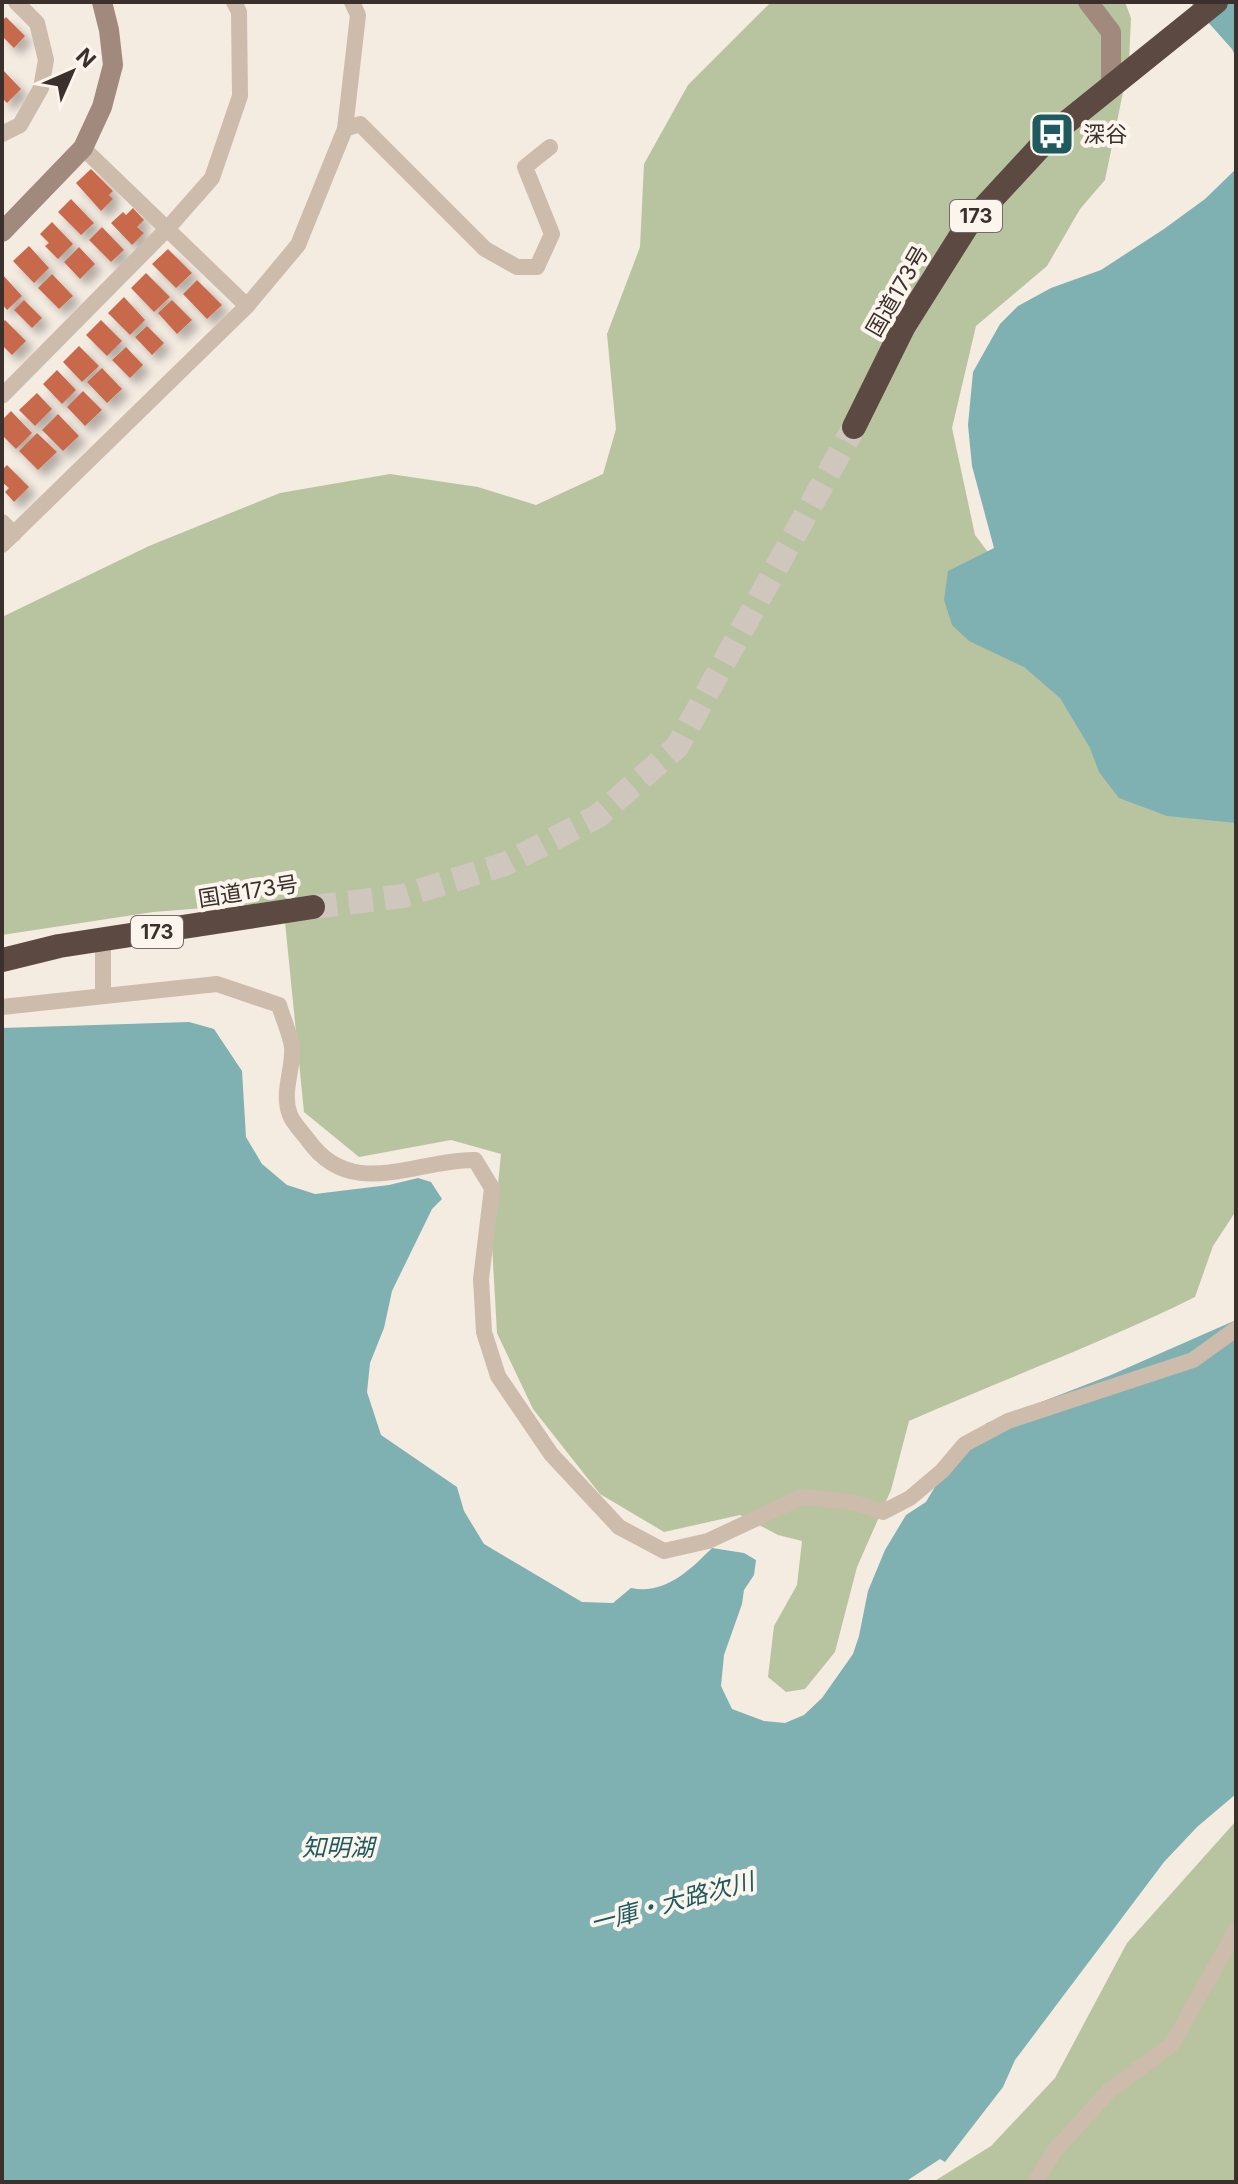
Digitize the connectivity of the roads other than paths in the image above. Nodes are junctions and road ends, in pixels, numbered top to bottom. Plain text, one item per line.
1 (16, 2) edge
2 (102, 2) edge
3 (234, 2) edge
4 (352, 2) edge
5 (1088, 2) edge
6 (1216, 2) edge
7 (1111, 85) junction
8 (345, 129) junction
9 (3, 132) edge
10 (550, 147) dead end
11 (83, 148) junction
12 (168, 228) junction
13 (2, 232) edge
14 (247, 306) junction
15 (2, 396) edge
16 (854, 427) tunnel mouth
17 (6, 534) edge
18 (313, 907) tunnel mouth
19 (103, 939) junction
20 (2, 960) edge
21 (103, 996) junction
22 (2, 1007) edge
23 (1236, 1329) edge
24 (1236, 1930) edge
25 (1035, 2182) edge

1 - 9 street
2 - 11 street
3 - 12 street
4 - 8 street
5 - 7 street
6 - 7 highway, 国道173号 / 173
7 - 16 highway, 国道173号 / 173
8 - 10 street
8 - 14 street
11 - 12 street
11 - 13 street
12 - 14 street
12 - 15 street
14 - 17 street
18 - 19 highway, 国道173号 / 173
19 - 20 highway, 国道173号 / 173
19 - 21 street
21 - 22 street
21 - 23 street
24 - 25 street

